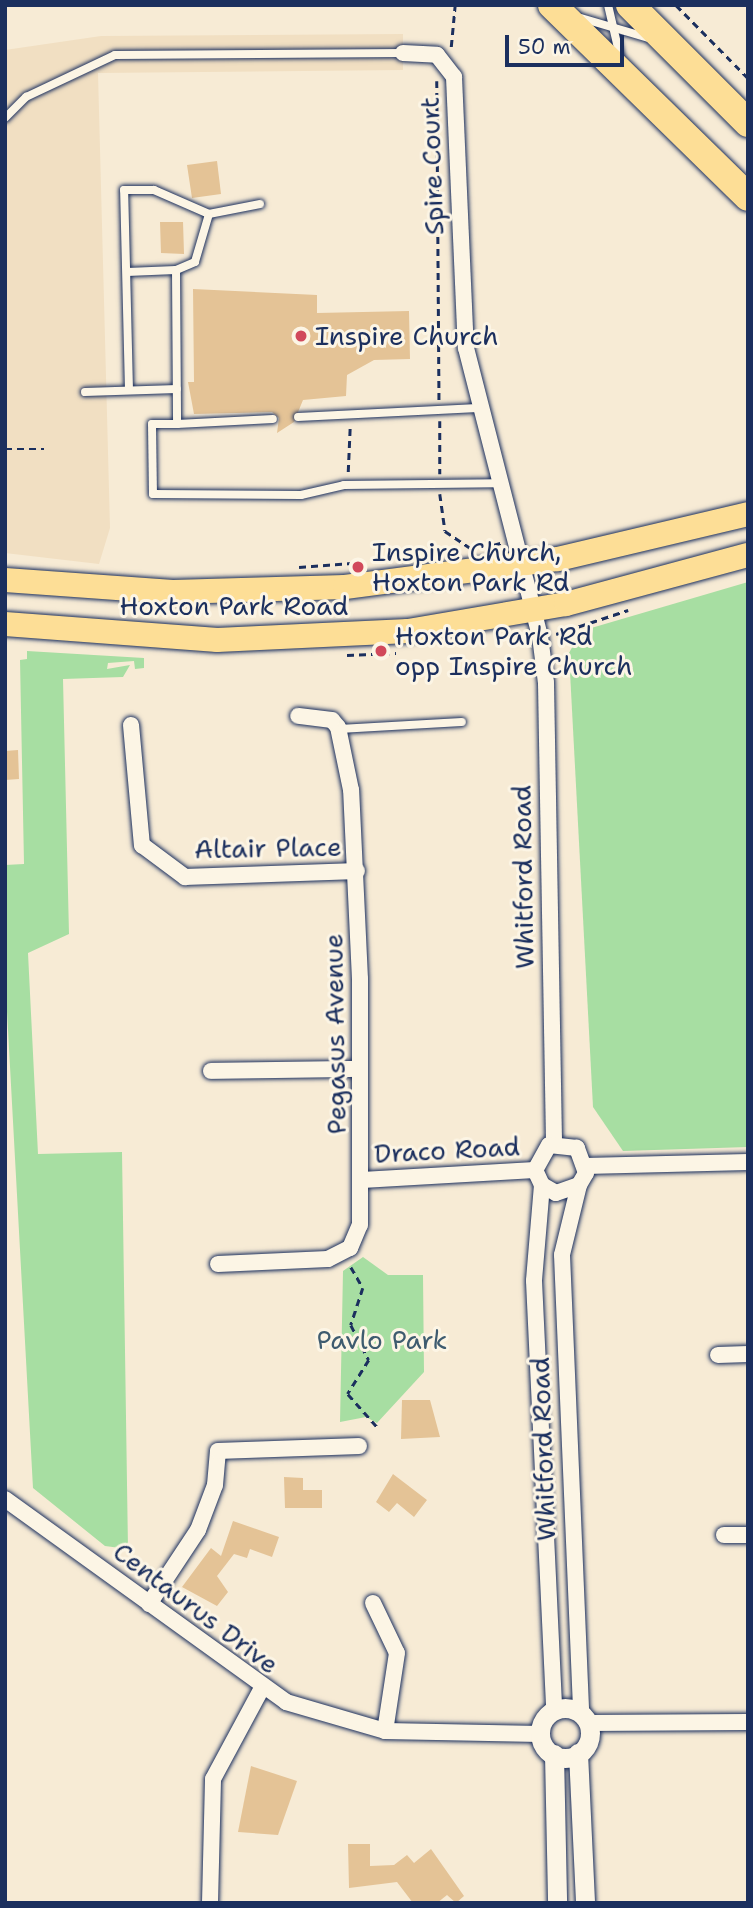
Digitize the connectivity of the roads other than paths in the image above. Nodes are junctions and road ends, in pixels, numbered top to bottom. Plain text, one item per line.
1 (552, 5) edge
2 (608, 5) edge
3 (630, 5) edge
4 (614, 30) junction
5 (666, 43) junction
6 (403, 53) joint
7 (634, 89) junction
8 (5, 118) edge
9 (748, 123) edge
10 (748, 197) edge
11 (260, 204) dead end
12 (209, 214) junction
13 (176, 270) junction
14 (127, 272) junction
15 (177, 389) junction
16 (129, 390) junction
17 (85, 392) dead end
18 (478, 408) junction
19 (298, 416) dead end
20 (273, 419) dead end
21 (177, 424) junction
22 (497, 483) junction
23 (748, 514) edge
24 (748, 555) edge
25 (519, 566) junction
26 (5, 580) edge
27 (533, 611) junction
28 (5, 624) edge
29 (298, 716) dead end
30 (462, 722) dead end
31 (131, 725) dead end
32 (339, 729) junction
33 (357, 872) junction
34 (358, 1069) junction
35 (211, 1072) dead end
36 (554, 1144) junction
37 (748, 1162) edge
38 (585, 1166) junction
39 (535, 1170) junction
40 (362, 1180) junction
41 (542, 1185) junction
42 (579, 1185) junction
43 (218, 1264) dead end
44 (748, 1354) edge
45 (718, 1355) dead end
46 (359, 1446) dead end
47 (5, 1499) edge
48 (724, 1535) dead end
49 (748, 1535) edge
50 (373, 1603) dead end
51 (149, 1604) junction
52 (262, 1688) junction
53 (554, 1710) junction
54 (585, 1718) junction
55 (748, 1722) edge
56 (385, 1731) junction
57 (540, 1734) junction
58 (578, 1753) junction
59 (554, 1754) junction
60 (210, 1903) edge
61 (557, 1903) edge
62 (586, 1903) edge

1 - 4 lane
1 - 7 highway
2 - 4 lane
3 - 5 highway
4 - 5 lane
4 - 7 lane
5 - 9 highway
6 - 8 lane, Spire Court
6 - 18 street, Spire Court
7 - 10 highway
11 - 12 lane
12 - 13 lane
12 - 14 lane
13 - 14 lane
13 - 15 lane
14 - 16 lane
15 - 16 lane
15 - 21 lane
16 - 17 lane
18 - 19 lane
18 - 22 street, Spire Court
20 - 21 lane
21 - 22 lane
22 - 25 street, Spire Court
23 - 25 main road, Hoxton Park Road
24 - 27 main road, Hoxton Park Road
25 - 26 main road, Hoxton Park Road
25 - 27 street, Spire Court
27 - 28 main road, Hoxton Park Road
27 - 36 street, Whitford Road
29 - 32 street
30 - 32 lane
31 - 33 street, Altair Place
32 - 33 street, Pegasus Avenue
33 - 34 street, Pegasus Avenue
34 - 35 street
34 - 40 street, Pegasus Avenue
36 - 38 street
36 - 39 street
37 - 38 street
38 - 42 street
39 - 40 street, Draco Road
39 - 41 street
40 - 43 street, Pegasus Avenue
41 - 42 street
41 - 53 street, Whitford Road
42 - 54 street, Whitford Road
44 - 45 street
46 - 51 street
47 - 51 street, Centaurus Drive
48 - 49 street
50 - 56 street
51 - 52 street, Centaurus Drive
52 - 56 street, Centaurus Drive
52 - 60 street
53 - 54 street
53 - 57 street
54 - 55 street
54 - 58 street
56 - 57 street, Centaurus Drive
57 - 59 street
58 - 59 street
58 - 62 street
59 - 61 street

